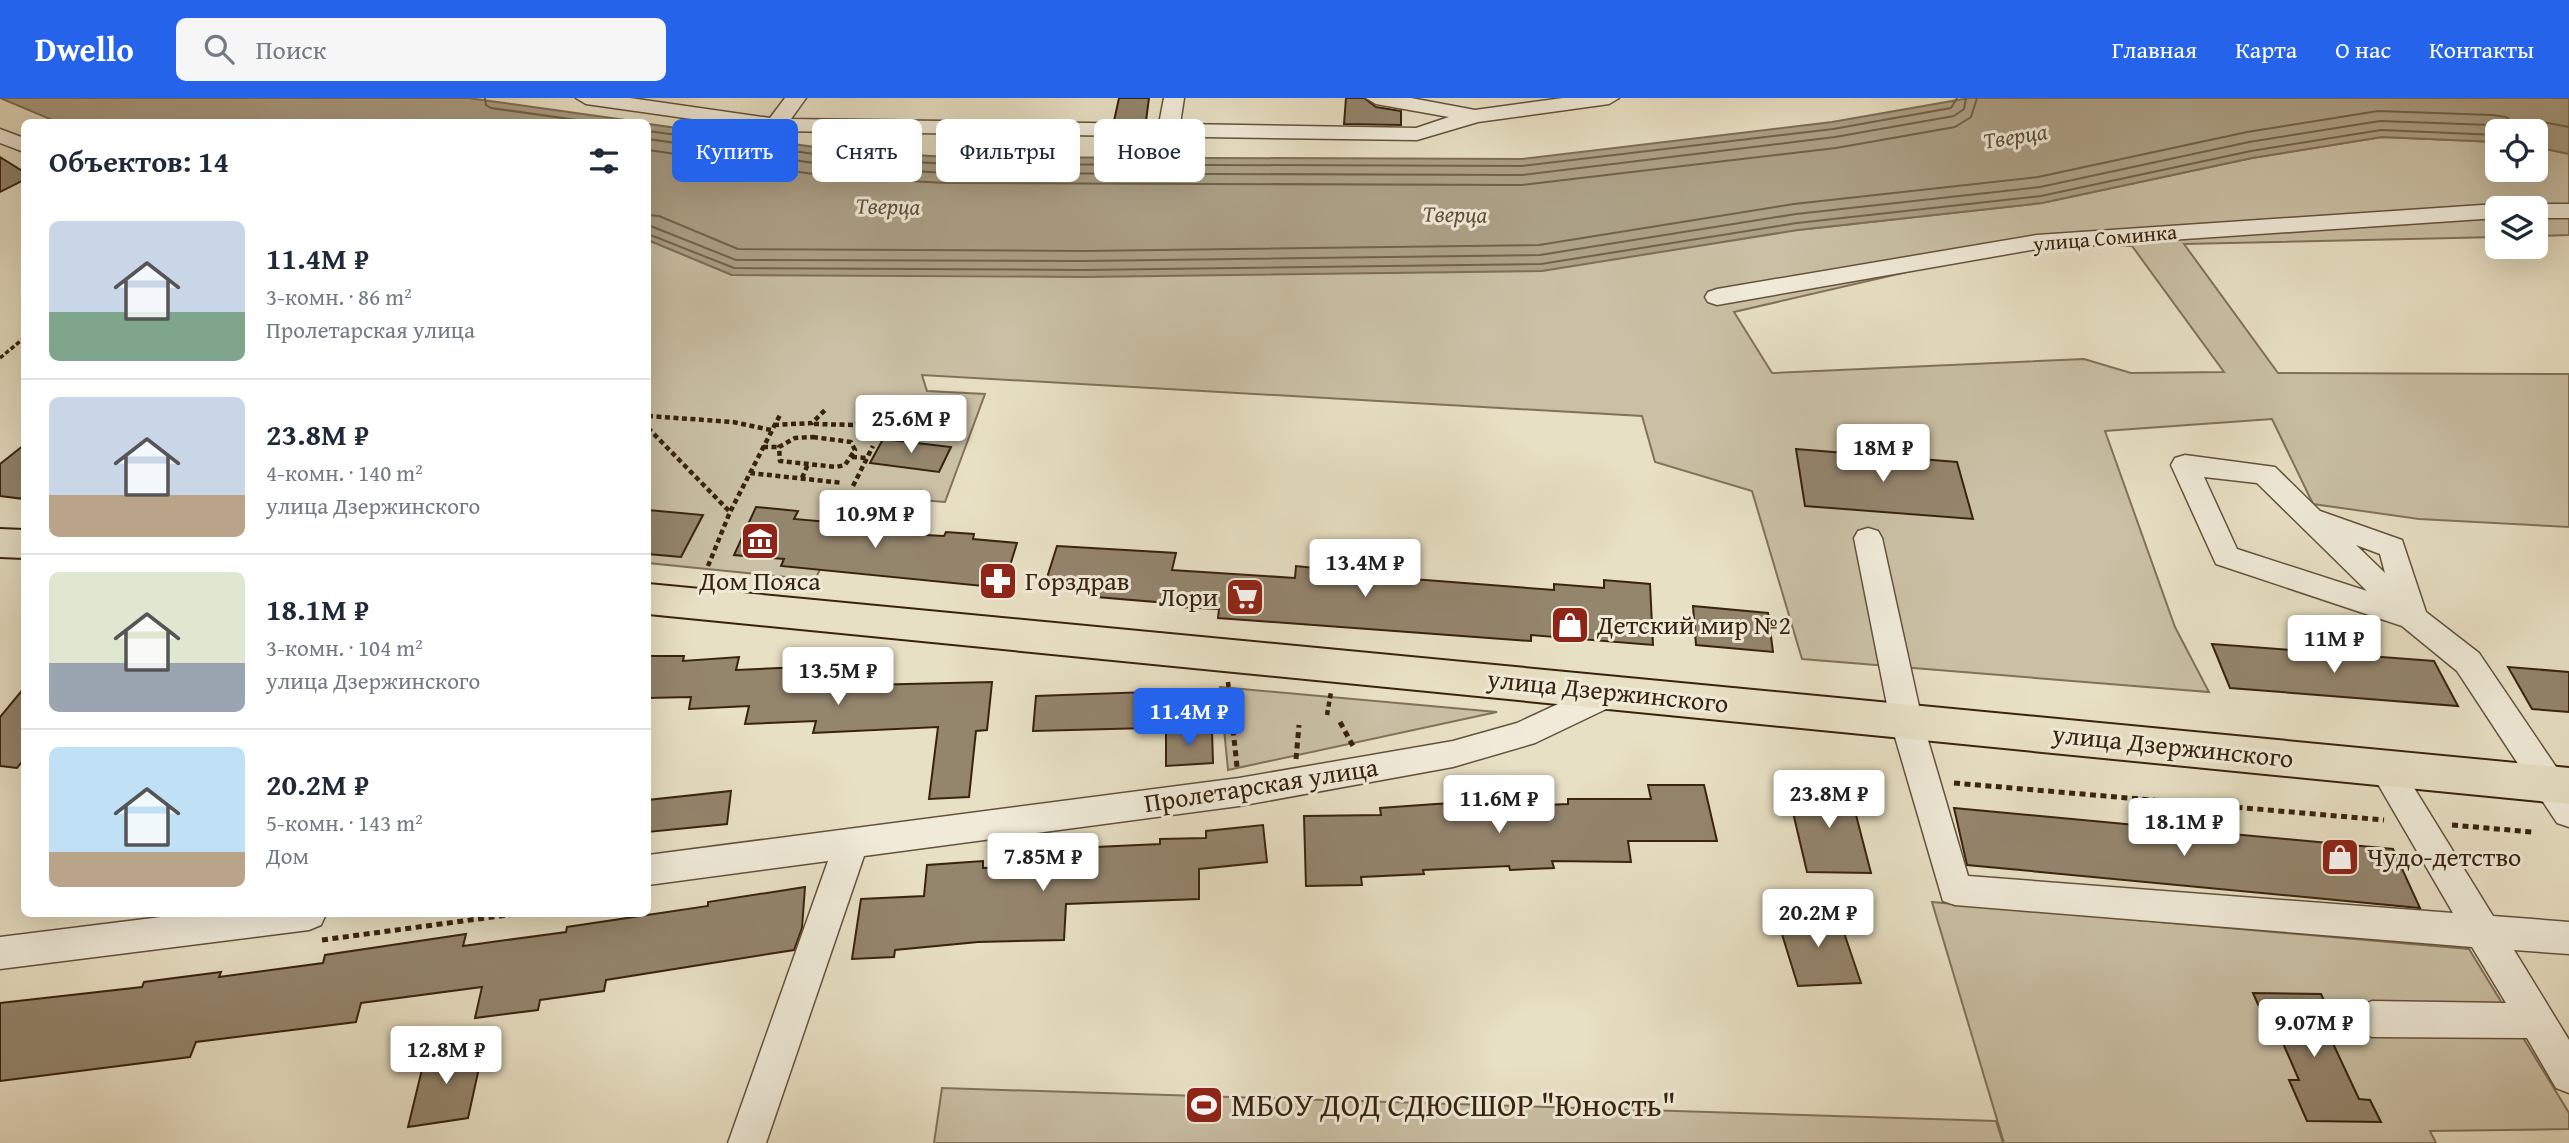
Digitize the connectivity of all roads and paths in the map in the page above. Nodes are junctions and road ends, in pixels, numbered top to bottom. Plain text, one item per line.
1 (586, 98) edge
2 (796, 98) edge
3 (1174, 98) edge
4 (1376, 98) edge
5 (1609, 98) edge
6 (1475, 116) junction
7 (734, 119) edge
8 (780, 119) edge
9 (1171, 119) edge
10 (798, 125) edge
11 (1094, 128) edge
12 (1205, 130) edge
13 (0, 135) edge
14 (21, 145) edge
15 (2548, 211) edge
16 (2569, 211) edge
17 (2485, 212) edge
18 (1717, 297) dead end
19 (21, 340) edge
20 (0, 358) edge
21 (876, 404) dead end
22 (827, 408) dead end
23 (780, 413) dead end
24 (651, 416) edge
25 (805, 424) junction
26 (814, 424) junction
27 (772, 428) junction
28 (651, 431) edge
29 (799, 436) junction
30 (873, 446) dead end
31 (763, 447) junction
32 (779, 447) junction
33 (852, 457) junction
34 (867, 458) junction
35 (808, 464) junction
36 (750, 473) junction
37 (802, 478) junction
38 (843, 483) dead end
39 (853, 486) dead end
40 (730, 512) junction
41 (1868, 538) dead end
42 (0, 543) edge
43 (21, 544) edge
44 (708, 566) dead end
45 (651, 599) edge
46 (2413, 618) junction
47 (1227, 674) dead end
48 (1332, 686) dead end
49 (1614, 691) junction
50 (1327, 715) dead end
51 (1906, 720) junction
52 (1340, 722) dead end
53 (1299, 725) dead end
54 (1355, 750) dead end
55 (1295, 763) dead end
56 (2384, 767) junction
57 (1238, 775) dead end
58 (1923, 780) junction
59 (2563, 794) edge
60 (2416, 822) junction
61 (2532, 832) dead end
62 (851, 844) junction
63 (651, 870) edge
64 (285, 917) edge
65 (2480, 931) junction
66 (2569, 938) edge
67 (0, 953) edge
68 (2372, 1019) dead end
69 (2536, 1021) junction
70 (2569, 1075) edge
71 (747, 1143) edge

1 - 7 street
2 - 8 street
3 - 9 street
4 - 6 street
5 - 6 street
6 - 12 street
10 - 11 street
13 - 14 street
15 - 16 street
17 - 18 street, улица Соминка
19 - 20 path
21 - 26 path
22 - 26 path
23 - 27 path
24 - 27 path
25 - 26 path
25 - 27 path
25 - 29 path
27 - 31 path
28 - 40 path
29 - 32 path
29 - 33 path
30 - 34 path
31 - 32 path
31 - 36 path
32 - 35 path
33 - 34 path
33 - 35 path
34 - 39 path
35 - 37 path
36 - 37 path
36 - 40 path
37 - 38 path
40 - 44 path
41 - 51 street
42 - 43 main road
45 - 49 main road, улица Дзержинского
46 - 46 street
46 - 59 street
47 - 57 path
48 - 50 path
49 - 51 main road, улица Дзержинского
49 - 62 street, Пролетарская улица
51 - 56 main road, улица Дзержинского
51 - 58 street
52 - 54 path
53 - 55 path
56 - 59 main road, улица Дзержинского
56 - 60 street
58 - 60 path
58 - 65 street
60 - 61 path
60 - 65 street
62 - 63 street, Пролетарская улица
62 - 71 street
64 - 67 street
65 - 66 street
65 - 69 street
68 - 69 street
69 - 70 street

